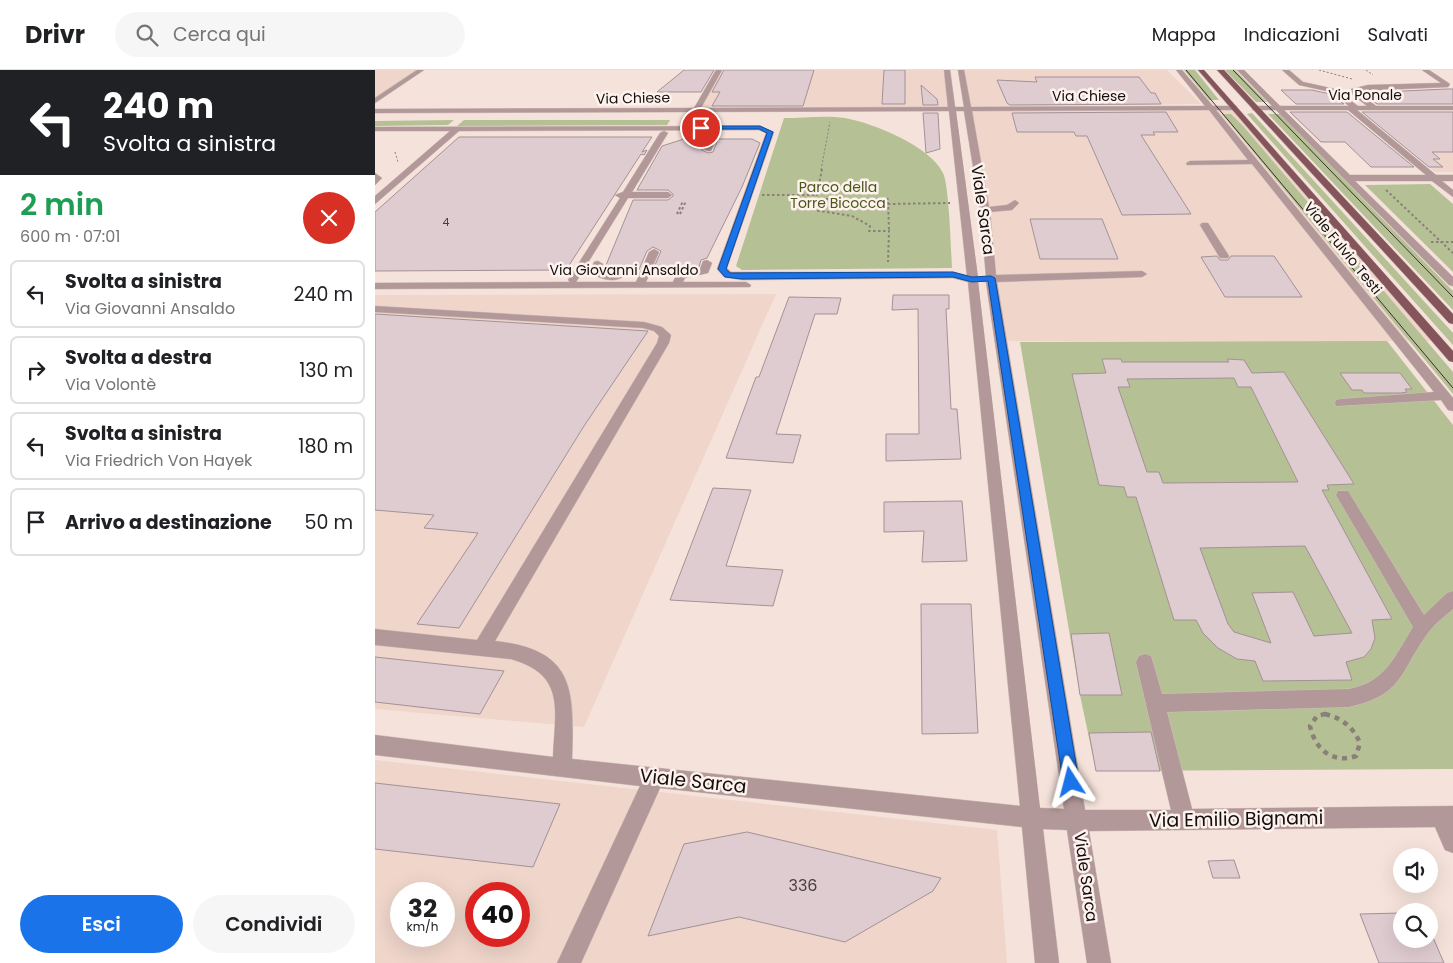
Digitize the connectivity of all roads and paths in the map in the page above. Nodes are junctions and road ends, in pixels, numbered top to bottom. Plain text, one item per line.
1 (421, 70) edge
2 (719, 70) edge
3 (947, 70) edge
4 (961, 70) edge
5 (1179, 70) edge
6 (1201, 70) edge
7 (1220, 70) edge
8 (1240, 70) edge
9 (1285, 70) edge
10 (1319, 70) edge
11 (1425, 70) edge
12 (1374, 87) junction
13 (375, 101) edge
14 (968, 108) junction
15 (1210, 108) junction
16 (1234, 108) junction
17 (1255, 108) junction
18 (1277, 108) junction
19 (1353, 108) junction
20 (1374, 108) junction
21 (1453, 108) edge
22 (951, 109) junction
23 (696, 110) junction
24 (375, 112) edge
25 (830, 122) dead end
26 (458, 128) junction
27 (701, 128) junction
28 (717, 128) junction
29 (745, 128) junction
30 (375, 129) edge
31 (400, 129) junction
32 (666, 130) junction
33 (695, 138) dead end
34 (740, 138) dead end
35 (411, 140) dead end
36 (442, 142) junction
37 (454, 142) dead end
38 (707, 149) dead end
39 (395, 152) dead end
40 (398, 162) dead end
41 (1254, 162) junction
42 (1190, 163) dead end
43 (375, 176) edge
44 (1348, 178) junction
45 (1434, 178) junction
46 (1453, 178) edge
47 (375, 182) edge
48 (1392, 186) dead end
49 (1453, 194) edge
50 (619, 195) junction
51 (668, 195) dead end
52 (747, 195) junction
53 (817, 195) junction
54 (816, 200) junction
55 (375, 201) edge
56 (685, 202) dead end
57 (951, 203) dead end
58 (1015, 203) dead end
59 (889, 204) junction
60 (985, 210) junction
61 (679, 214) dead end
62 (1205, 225) dead end
63 (889, 231) junction
64 (654, 252) dead end
65 (1453, 253) edge
66 (1224, 256) dead end
67 (707, 263) dead end
68 (598, 264) dead end
69 (721, 269) junction
70 (1142, 274) dead end
71 (888, 275) junction
72 (991, 278) junction
73 (573, 280) dead end
74 (972, 280) junction
75 (1453, 283) edge
76 (617, 285) junction
77 (639, 285) junction
78 (676, 285) junction
79 (699, 285) junction
80 (375, 286) edge
81 (375, 309) edge
82 (1453, 322) edge
83 (1453, 358) edge
84 (1444, 396) junction
85 (1341, 403) dead end
86 (1453, 407) edge
87 (1343, 495) dead end
88 (1453, 598) edge
89 (1422, 627) junction
90 (375, 637) edge
91 (483, 648) junction
92 (1145, 662) dead end
93 (1155, 703) junction
94 (375, 746) edge
95 (1346, 760) joint
96 (562, 768) junction
97 (655, 777) junction
98 (1447, 816) edge
99 (1032, 818) junction
100 (1184, 820) junction
101 (1077, 821) junction
102 (1453, 842) edge
103 (569, 963) edge
104 (1047, 963) edge
105 (1099, 963) edge

1 - 13 street
2 - 23 street
3 - 22 street, Viale Sarca
4 - 14 street, Viale Sarca
5 - 15 street, Viale Fulvio Testi
6 - 16 main road, Viale Fulvio Testi
7 - 17 main road, Viale Fulvio Testi
8 - 18 street
9 - 19 street
10 - 12 path
11 - 12 street
12 - 20 street
14 - 15 street, Via Chiese
14 - 22 street
14 - 60 street, Viale Sarca
15 - 16 street
15 - 41 street, Viale Fulvio Testi
16 - 17 main road
16 - 83 main road, Viale Fulvio Testi
17 - 18 street
17 - 82 main road, Viale Fulvio Testi
18 - 19 street, Via Ponale
18 - 44 street
19 - 20 street, Via Ponale
19 - 45 street
20 - 21 street, Via Ponale
22 - 23 street, Via Chiese
22 - 74 street, Viale Sarca
23 - 24 street, Via Chiese
25 - 53 path
26 - 31 street, Via Chiese
26 - 32 street, Via Chiese
26 - 36 street
27 - 28 street, Via Chiese
27 - 32 street, Via Chiese
27 - 33 street
28 - 29 street, Via Chiese
28 - 38 street
29 - 34 street
29 - 52 street, Via Chiese
30 - 31 street, Via Chiese
31 - 35 street
32 - 50 street
36 - 37 street
36 - 55 street
39 - 40 path
41 - 42 street
41 - 84 street, Viale Fulvio Testi
43 - 47 street
44 - 45 street
44 - 75 street
45 - 46 street
45 - 49 street
48 - 65 path
50 - 51 street
50 - 73 street
52 - 53 path
52 - 69 street
53 - 54 path
54 - 59 path
54 - 63 path
56 - 61 path
57 - 59 path
58 - 60 street
59 - 63 path
60 - 72 street, Viale Sarca
62 - 66 street
63 - 71 path
64 - 77 street
67 - 78 street
68 - 76 street
69 - 71 street
69 - 79 street
70 - 72 street, Via Giovanni Ansaldo
71 - 74 street
72 - 74 street, Via Giovanni Ansaldo
72 - 101 street, Viale Sarca
74 - 79 street, Via Giovanni Ansaldo
74 - 99 street, Viale Sarca
76 - 77 street, Via Giovanni Ansaldo
76 - 80 street, Via Giovanni Ansaldo
77 - 78 street, Via Giovanni Ansaldo
78 - 79 street, Via Giovanni Ansaldo
81 - 91 street
84 - 85 street
84 - 86 street, Viale Fulvio Testi
87 - 89 street
88 - 89 street
89 - 93 street
90 - 91 street
91 - 96 street
92 - 93 street
93 - 100 street
94 - 96 street, Viale Sarca
95 - 95 path
96 - 97 street, Viale Sarca
97 - 99 street, Viale Sarca
97 - 103 street
98 - 100 street, Via Emilio Bignami
98 - 102 street, Via Emilio Bignami
99 - 101 street, Via Emilio Bignami
99 - 104 street, Viale Sarca
100 - 101 street, Via Emilio Bignami
101 - 105 street, Viale Sarca

